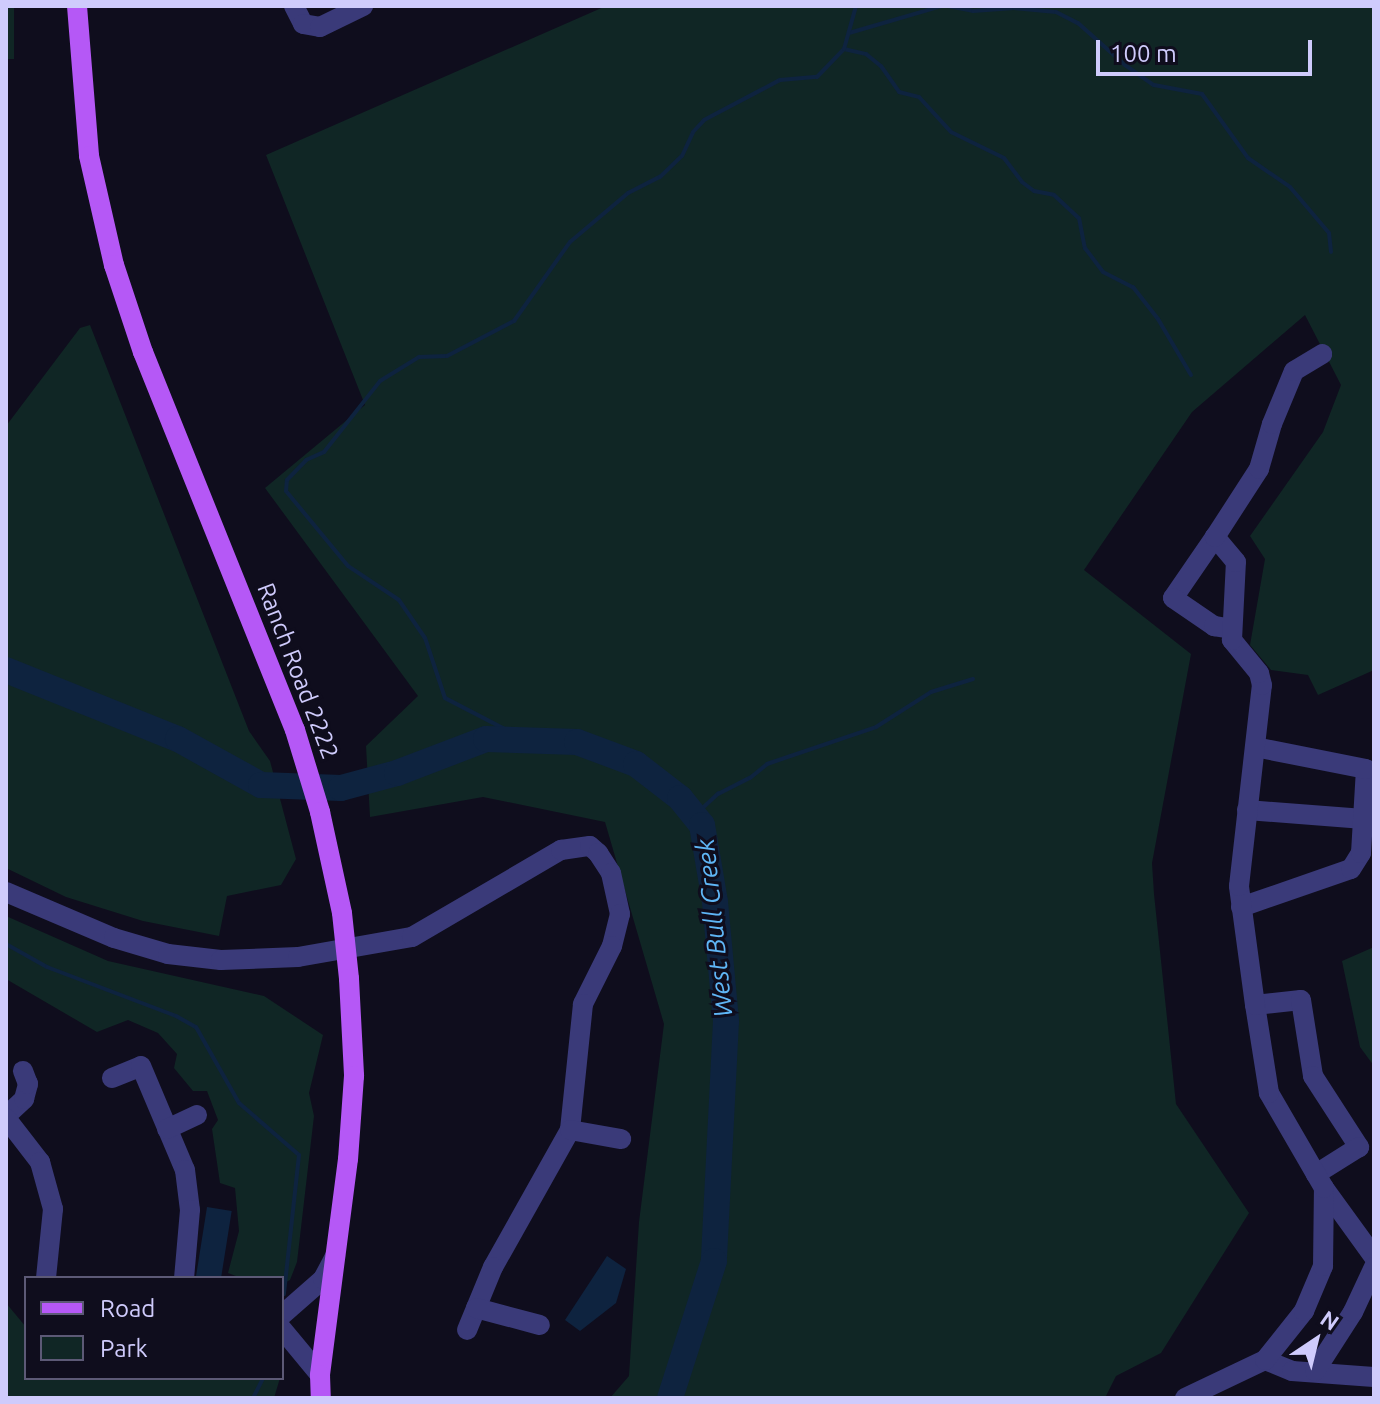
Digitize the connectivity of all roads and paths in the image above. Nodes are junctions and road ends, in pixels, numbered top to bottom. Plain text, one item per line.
1 (77, 6) edge
2 (294, 6) edge
3 (363, 6) edge
4 (1322, 354) dead end
5 (1215, 537) junction
6 (1232, 629) junction
7 (1255, 747) junction
8 (1370, 766) edge
9 (1247, 810) junction
10 (1364, 819) junction
11 (6, 892) edge
12 (1241, 907) junction
13 (346, 948) junction
14 (1255, 1005) junction
15 (14, 1066) edge
16 (112, 1078) dead end
17 (197, 1115) dead end
18 (6, 1117) edge
19 (167, 1129) junction
20 (570, 1130) junction
21 (621, 1139) dead end
22 (1320, 1181) junction
23 (337, 1252) junction
24 (1374, 1257) edge
25 (1374, 1267) edge
26 (46, 1276) edge
27 (184, 1276) edge
28 (476, 1308) junction
29 (284, 1313) edge
30 (540, 1325) dead end
31 (467, 1330) dead end
32 (284, 1331) edge
33 (1265, 1360) junction
34 (1315, 1371) junction
35 (320, 1375) junction
36 (1374, 1377) edge
37 (314, 1398) edge
38 (321, 1398) edge
39 (1185, 1398) edge

1 - 13 main road, Ranch Road 2222
2 - 3 street
4 - 5 street
5 - 6 street
5 - 6 street
6 - 7 street
7 - 8 street
7 - 9 street
8 - 10 street
9 - 10 street
9 - 12 street
10 - 12 street
11 - 13 street
12 - 14 street
13 - 20 street
13 - 23 main road, Ranch Road 2222
14 - 22 street
14 - 22 street
15 - 18 street
16 - 19 street
17 - 19 street
18 - 26 street
19 - 27 street
20 - 21 street
20 - 28 street
22 - 24 street
22 - 33 street
23 - 29 street
23 - 35 main road, Ranch Road 2222
25 - 34 street
28 - 30 street
28 - 31 street
32 - 35 street
33 - 34 street
33 - 39 street
34 - 36 street
35 - 37 main road, Ranch Road 2222
35 - 38 main road, Ranch Road 2222

